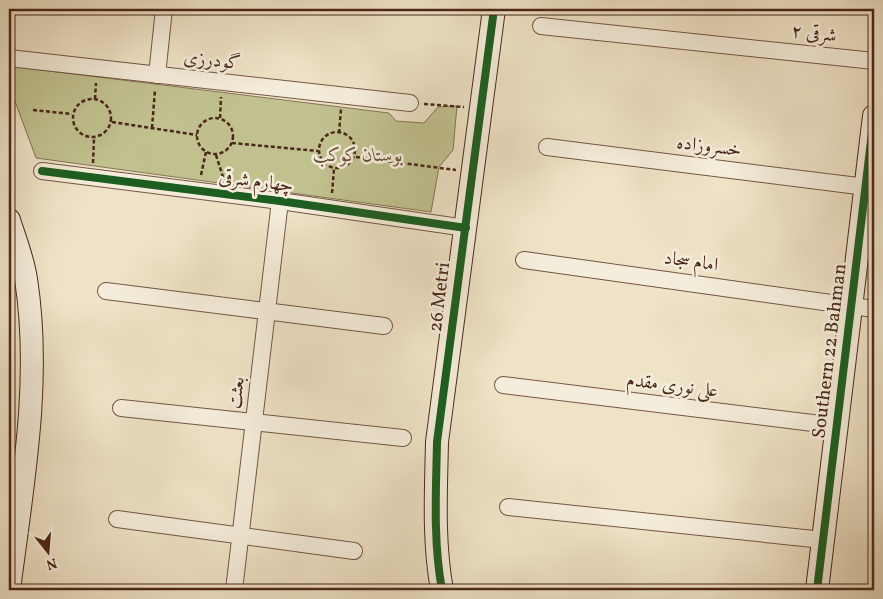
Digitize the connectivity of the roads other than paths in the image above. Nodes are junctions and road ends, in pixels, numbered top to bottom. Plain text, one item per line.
1 (164, 9) edge
2 (494, 9) edge
3 (541, 26) dead end
4 (9, 58) edge
5 (874, 61) edge
6 (157, 75) junction
7 (410, 103) road end
8 (874, 116) edge
9 (547, 147) dead end
10 (42, 171) dead end
11 (866, 187) junction
12 (280, 201) junction
13 (9, 220) edge
14 (466, 228) junction
15 (524, 260) dead end
16 (17, 278) edge
17 (106, 291) dead end
18 (851, 306) junction
19 (874, 308) edge
20 (268, 311) junction
21 (384, 326) dead end
22 (503, 385) dead end
23 (121, 408) dead end
24 (254, 422) junction
25 (837, 426) junction
26 (403, 438) dead end
27 (508, 507) dead end
28 (117, 519) dead end
29 (241, 536) junction
30 (823, 540) junction
31 (354, 551) dead end
32 (9, 590) edge
33 (234, 590) edge
34 (442, 590) edge
35 (817, 590) edge

1 - 6 street
2 - 14 street, 26 Metri
3 - 5 street, ۲ شرقی
4 - 6 street, گودرزی
6 - 7 street, گودرزی
8 - 11 street, Southern 22 Bahman
9 - 11 street, خسروزاده
10 - 12 street, چهارم شرقی
11 - 18 street, Southern 22 Bahman
12 - 14 street, چهارم شرقی
12 - 20 street, بعثت
13 - 16 street
14 - 34 street, 26 Metri
15 - 18 street, امام سجاد
16 - 32 street
17 - 20 street
18 - 19 street, امام سجاد
18 - 25 street, Southern 22 Bahman
20 - 21 street
20 - 24 street, بعثت
22 - 25 street, علی نوری مقدم
23 - 24 street
24 - 26 street
24 - 29 street, بعثت
25 - 30 street, Southern 22 Bahman
27 - 30 street
28 - 29 street
29 - 31 street
29 - 33 street, بعثت
30 - 35 street, Southern 22 Bahman

